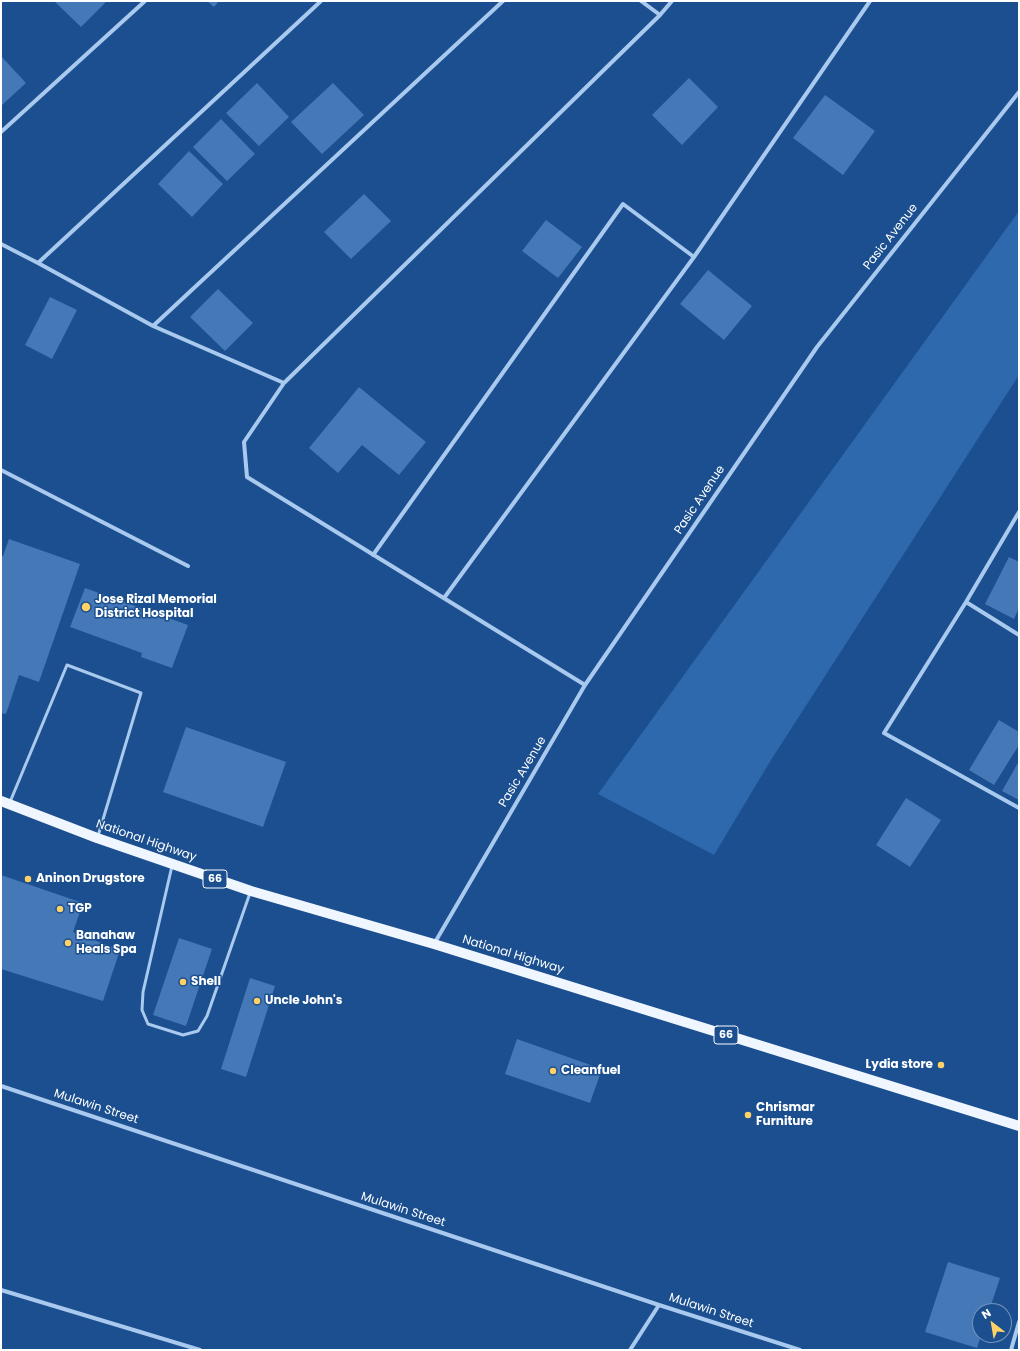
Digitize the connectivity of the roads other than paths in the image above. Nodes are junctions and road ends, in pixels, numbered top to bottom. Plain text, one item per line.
1 (145, 1) edge
2 (321, 1) edge
3 (502, 1) edge
4 (641, 1) edge
5 (672, 1) edge
6 (870, 1) edge
7 (660, 15) junction
8 (1019, 92) edge
9 (1, 132) edge
10 (1, 244) edge
11 (694, 257) junction
12 (38, 263) junction
13 (153, 326) junction
14 (284, 383) junction
15 (1, 470) edge
16 (1019, 512) edge
17 (373, 554) junction
18 (188, 566) dead end
19 (444, 598) junction
20 (966, 602) junction
21 (1019, 635) edge
22 (585, 685) junction
23 (5, 803) edge
24 (1019, 808) edge
25 (97, 838) junction
26 (172, 864) junction
27 (251, 891) junction
28 (434, 944) junction
29 (1, 1086) edge
30 (1019, 1126) edge
31 (1, 1290) edge
32 (659, 1305) junction
33 (1019, 1322) edge
34 (200, 1350) edge
35 (630, 1350) edge
36 (800, 1350) edge
37 (1011, 1350) edge

1 - 9 street
2 - 12 street
3 - 13 street
4 - 7 street
5 - 7 street
6 - 11 street
7 - 14 street
8 - 22 street, Pasic Avenue
10 - 12 street
11 - 17 street
11 - 19 street
12 - 13 street
13 - 14 street
14 - 17 street
15 - 18 street
16 - 20 street
17 - 19 street
19 - 22 street
20 - 21 street
20 - 24 street
22 - 28 street, Pasic Avenue
23 - 25 main road, National Highway / 66
23 - 25 lane
25 - 26 main road, National Highway / 66
26 - 27 main road, National Highway / 66
26 - 27 lane
27 - 28 main road, National Highway / 66
28 - 30 main road, National Highway / 66
29 - 32 street, Mulawin Street
31 - 34 street
32 - 35 street
32 - 36 street, Mulawin Street
33 - 37 street

